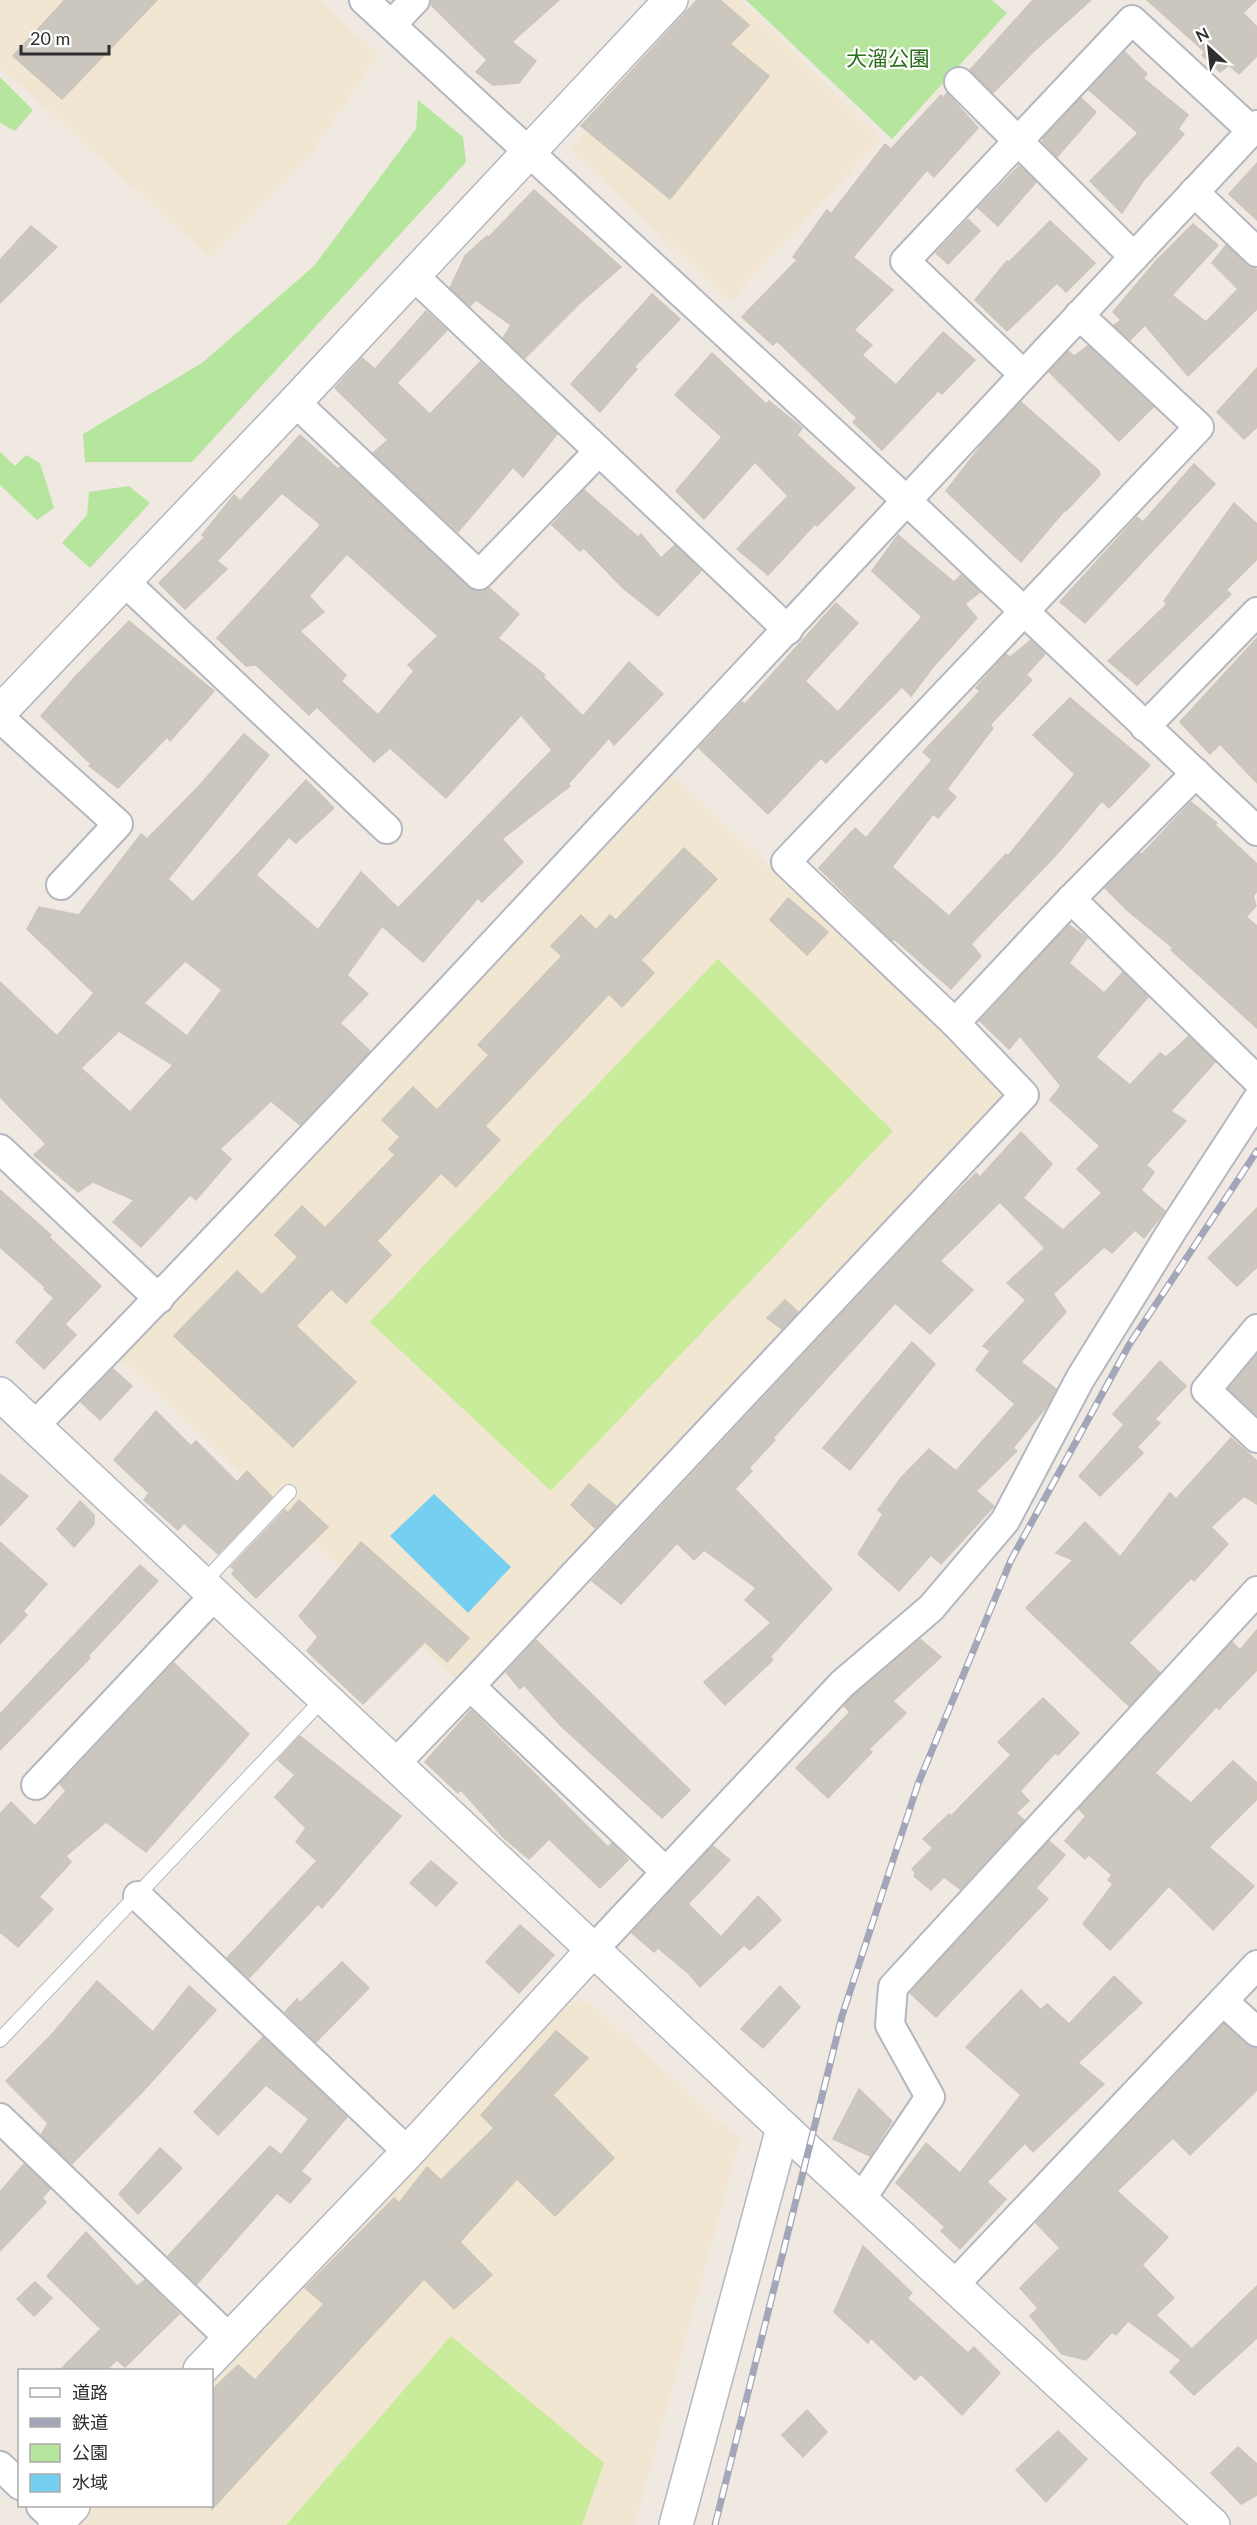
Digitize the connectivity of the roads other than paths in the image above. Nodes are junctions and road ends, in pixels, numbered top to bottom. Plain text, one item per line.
1 (364, 0) edge
2 (415, 0) edge
3 (671, 0) edge
4 (391, 25) junction
5 (959, 82) dead end
6 (1254, 128) edge
7 (1019, 142) junction
8 (528, 154) junction
9 (1194, 192) junction
10 (1257, 252) edge
11 (1134, 257) junction
12 (414, 276) junction
13 (1079, 315) junction
14 (1023, 375) junction
15 (296, 402) junction
16 (599, 451) junction
17 (906, 500) junction
18 (125, 582) junction
19 (1257, 612) edge
20 (1025, 614) junction
21 (788, 630) junction
22 (0, 712) edge
23 (0, 718) edge
24 (1145, 727) junction
25 (1196, 773) junction
26 (387, 829) dead end
27 (1257, 831) edge
28 (60, 885) dead end
29 (1071, 899) junction
30 (955, 1023) junction
31 (1257, 1080) edge
32 (1257, 1100) edge
33 (0, 1149) edge
34 (159, 1299) junction
35 (1257, 1329) edge
36 (0, 1395) edge
37 (34, 1426) junction
38 (1257, 1438) edge
39 (290, 1492) dead end
40 (208, 1590) junction
41 (1257, 1591) edge
42 (470, 1686) junction
43 (323, 1699) junction
44 (395, 1764) junction
45 (36, 1785) dead end
46 (664, 1871) junction
47 (138, 1896) junction
48 (593, 1950) junction
49 (1257, 1965) edge
50 (1223, 2001) junction
51 (1257, 2032) edge
52 (0, 2040) edge
53 (0, 2118) edge
54 (783, 2128) junction
55 (408, 2152) junction
56 (861, 2199) junction
57 (954, 2285) junction
58 (230, 2339) junction
59 (201, 2369) edge
60 (0, 2466) edge
61 (18, 2483) edge
62 (676, 2525) edge
63 (1213, 2525) edge

1 - 4 street
2 - 4 street
3 - 8 street
4 - 8 street
5 - 7 street
6 - 7 street
6 - 9 street
7 - 11 street
7 - 14 street
8 - 12 street
8 - 17 street
9 - 10 street
9 - 11 street
11 - 13 street
12 - 15 street
12 - 16 street
13 - 14 street
13 - 20 street
14 - 17 street
15 - 16 street
15 - 18 street
16 - 21 street
17 - 20 street
17 - 21 street
18 - 22 street
18 - 26 street
19 - 24 street
20 - 24 street
20 - 30 street
21 - 34 street
23 - 28 street
24 - 25 street
25 - 27 street
25 - 29 street
29 - 30 street
29 - 31 street
30 - 42 street
32 - 46 street
33 - 34 street
34 - 37 street
35 - 38 street
36 - 37 street
37 - 40 street
39 - 40 lane
40 - 43 street
40 - 45 street
41 - 56 street
42 - 44 street
42 - 46 street
43 - 44 street
43 - 47 lane
44 - 48 street
46 - 48 street
47 - 52 lane
47 - 55 street
48 - 54 street
48 - 55 street
49 - 50 street
50 - 51 street
50 - 57 street
53 - 58 street
54 - 56 street
54 - 62 street
55 - 58 street
56 - 57 street
57 - 63 street
58 - 59 street
60 - 61 street

